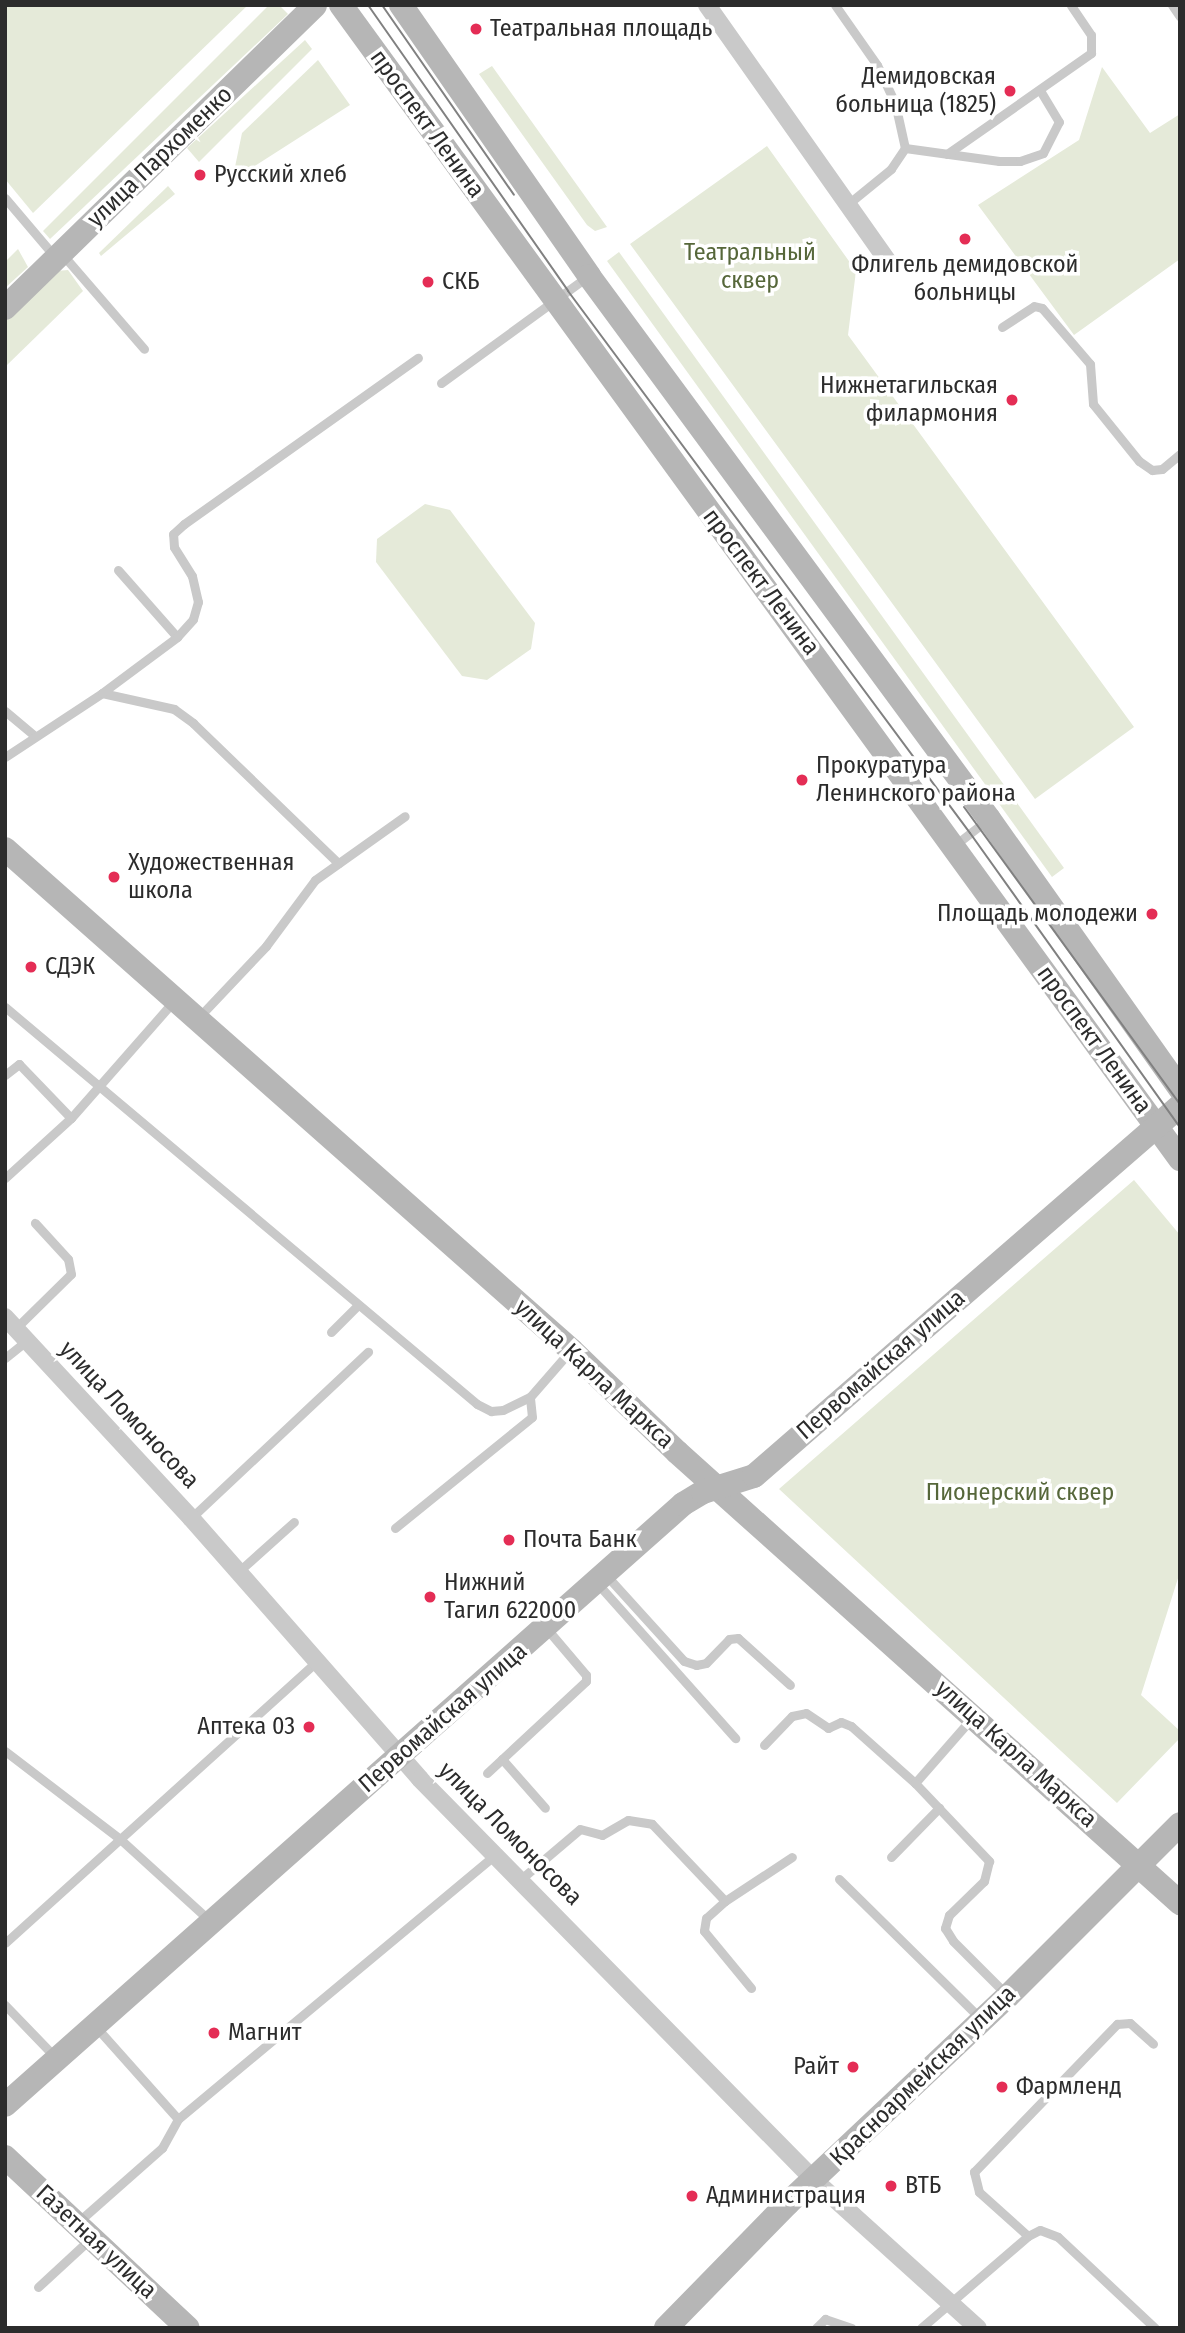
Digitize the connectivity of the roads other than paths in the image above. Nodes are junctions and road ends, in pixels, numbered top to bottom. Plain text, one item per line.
1 (315, 5) edge
2 (341, 5) edge
3 (401, 5) edge
4 (707, 5) edge
5 (835, 5) edge
6 (1071, 5) edge
7 (1172, 5) edge
8 (1180, 17) edge
9 (1040, 90) junction
10 (905, 148) junction
11 (947, 154) junction
12 (5, 198) edge
13 (848, 204) junction
14 (59, 256) junction
15 (890, 264) dead end
16 (589, 276) junction
17 (552, 301) junction
18 (5, 308) edge
19 (1002, 327) dead end
20 (144, 349) dead end
21 (418, 358) dead end
22 (441, 383) dead end
23 (1180, 454) edge
24 (118, 570) dead end
25 (177, 637) junction
26 (102, 693) junction
27 (5, 711) edge
28 (34, 735) junction
29 (5, 757) edge
30 (405, 816) dead end
31 (989, 819) junction
32 (955, 845) junction
33 (5, 849) edge
34 (338, 863) junction
35 (173, 1002) junction
36 (5, 1007) edge
37 (195, 1022) junction
38 (5, 1075) edge
39 (99, 1087) junction
40 (1180, 1089) edge
41 (1180, 1106) edge
42 (71, 1118) junction
43 (1156, 1126) junction
44 (1180, 1159) edge
45 (5, 1178) edge
46 (35, 1223) dead end
47 (358, 1305) junction
48 (16, 1328) edge
49 (331, 1332) dead end
50 (571, 1350) junction
51 (368, 1352) dead end
52 (5, 1358) edge
53 (530, 1397) junction
54 (718, 1488) junction
55 (191, 1518) junction
56 (294, 1522) dead end
57 (395, 1528) dead end
58 (238, 1572) junction
59 (602, 1579) junction
60 (546, 1628) junction
61 (316, 1662) junction
62 (790, 1685) dead end
63 (974, 1715) junction
64 (735, 1738) dead end
65 (764, 1745) dead end
66 (5, 1751) edge
67 (400, 1756) junction
68 (502, 1759) junction
69 (486, 1773) dead end
70 (915, 1783) junction
71 (545, 1808) dead end
72 (939, 1808) junction
73 (1180, 1824) edge
74 (120, 1839) junction
75 (496, 1854) junction
76 (792, 1857) dead end
77 (891, 1857) dead end
78 (1138, 1868) junction
79 (521, 1879) junction
80 (839, 1879) dead end
81 (725, 1901) junction
82 (1180, 1903) edge
83 (212, 1922) junction
84 (5, 1943) edge
85 (751, 1988) dead end
86 (1008, 1996) junction
87 (5, 2005) edge
88 (982, 2021) junction
89 (94, 2025) junction
90 (1153, 2044) dead end
91 (56, 2059) junction
92 (5, 2105) edge
93 (178, 2119) junction
94 (5, 2157) edge
95 (814, 2180) junction
96 (84, 2231) junction
97 (1028, 2235) junction
98 (38, 2287) dead end
99 (952, 2304) junction
100 (188, 2328) edge
101 (666, 2328) edge
102 (816, 2328) edge
103 (851, 2328) edge
104 (921, 2328) edge
105 (978, 2328) edge
106 (1155, 2328) edge

1 - 14 street, улица Пархоменко
2 - 17 street, проспект Ленина
3 - 16 street, проспект Ленина
4 - 13 street
5 - 10 lane
6 - 9 lane
7 - 8 lane
9 - 11 lane
9 - 11 lane
10 - 11 lane
10 - 13 lane
12 - 14 lane
13 - 15 street
14 - 18 street, улица Пархоменко
14 - 20 lane
16 - 17 lane
16 - 31 street, проспект Ленина
17 - 22 lane
17 - 32 street, проспект Ленина
19 - 23 lane
21 - 25 lane
24 - 25 lane
25 - 26 lane
26 - 28 lane
26 - 34 lane
27 - 28 lane
28 - 29 lane
30 - 34 lane
31 - 32 lane
31 - 40 street, проспект Ленина
32 - 43 street, проспект Ленина
33 - 35 street, улица Карла Маркса
34 - 37 lane
35 - 37 street, улица Карла Маркса
35 - 39 lane
36 - 39 lane
37 - 50 street, улица Карла Маркса
38 - 42 lane
39 - 42 lane
39 - 47 lane
41 - 43 street, Первомайская улица
42 - 45 lane
43 - 44 street, проспект Ленина
43 - 54 street, Первомайская улица
46 - 48 lane
47 - 49 lane
47 - 53 lane
48 - 52 lane
48 - 55 street, улица Ломоносова
50 - 53 lane
50 - 54 street, улица Карла Маркса
51 - 55 lane
53 - 57 lane
54 - 59 street, Первомайская улица
54 - 63 street, улица Карла Маркса
55 - 58 street, улица Ломоносова
56 - 58 lane
58 - 61 street, улица Ломоносова
59 - 60 street, Первомайская улица
59 - 62 lane
59 - 64 lane
60 - 67 street, Первомайская улица
60 - 68 lane
61 - 67 street, улица Ломоносова
61 - 74 lane
63 - 70 lane
63 - 78 street, улица Карла Маркса
65 - 70 lane
66 - 74 lane
67 - 75 street, улица Ломоносова
67 - 83 street, Первомайская улица
68 - 69 lane
68 - 71 lane
70 - 72 lane
72 - 77 lane
72 - 86 lane
73 - 78 street, Красноармейская улица
74 - 83 lane
74 - 84 lane
75 - 79 street, улица Ломоносова
75 - 93 lane
76 - 81 lane
78 - 82 street, улица Карла Маркса
78 - 86 street, Красноармейская улица
79 - 81 lane
79 - 95 street, улица Ломоносова
80 - 88 lane
81 - 85 lane
83 - 89 street, Первомайская улица
86 - 88 street, Красноармейская улица
87 - 91 lane
88 - 95 street, Красноармейская улица
89 - 91 street, Первомайская улица
89 - 93 lane
90 - 97 lane
91 - 92 street, Первомайская улица
93 - 96 lane
94 - 96 street, Газетная улица
95 - 99 street, улица Ломоносова
95 - 101 street, Красноармейская улица
96 - 98 lane
96 - 100 street, Газетная улица
97 - 99 lane
97 - 106 lane
99 - 104 lane
99 - 105 street, улица Ломоносова
102 - 103 lane

